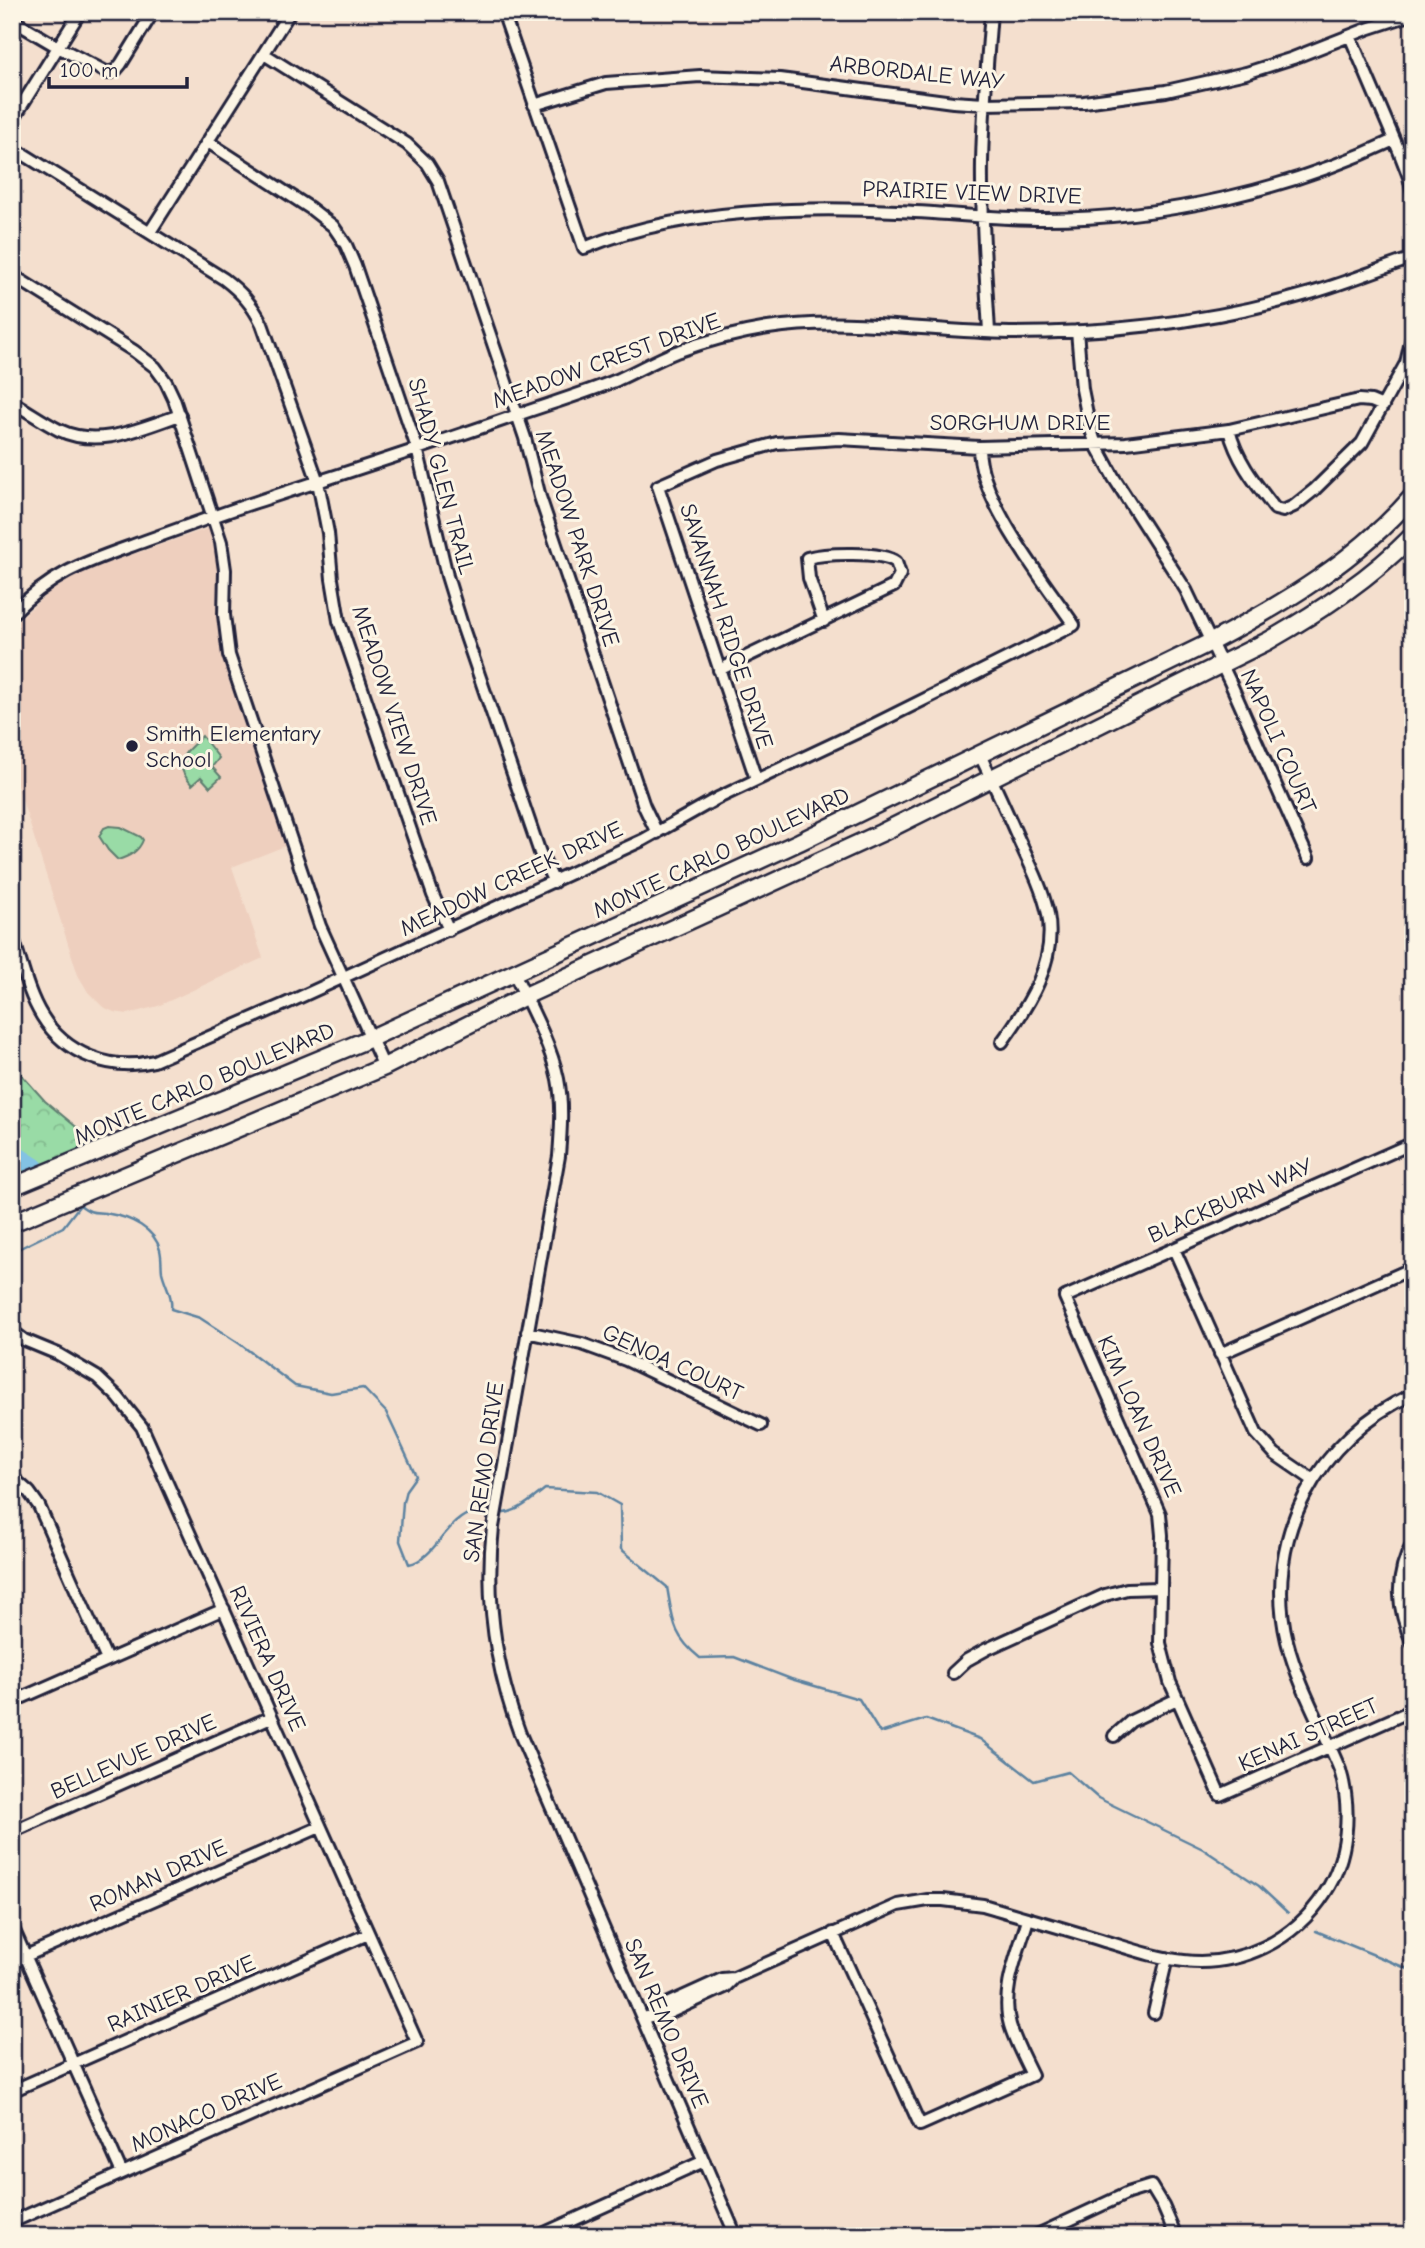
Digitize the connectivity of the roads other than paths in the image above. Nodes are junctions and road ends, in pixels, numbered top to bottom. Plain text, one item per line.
1 (80, 12) edge
2 (153, 12) edge
3 (290, 12) edge
4 (503, 12) edge
5 (991, 12) edge
6 (1413, 14) edge
7 (12, 20) edge
8 (1350, 36) junction
9 (58, 47) junction
10 (264, 54) junction
11 (534, 104) junction
12 (984, 104) junction
13 (12, 121) edge
14 (1394, 140) junction
15 (208, 142) junction
16 (12, 147) edge
17 (1413, 194) edge
18 (982, 217) junction
19 (150, 232) junction
20 (1413, 261) edge
21 (12, 275) edge
22 (1077, 331) junction
23 (989, 332) junction
24 (1413, 332) edge
25 (12, 402) edge
26 (1383, 406) junction
27 (180, 415) junction
28 (517, 415) junction
29 (1229, 430) junction
30 (1096, 445) junction
31 (979, 447) junction
32 (417, 448) junction
33 (318, 482) junction
34 (658, 486) joint
35 (1413, 496) edge
36 (214, 516) junction
37 (1413, 536) edge
38 (12, 614) edge
39 (824, 621) junction
40 (1211, 642) junction
41 (1222, 665) junction
42 (719, 670) junction
43 (980, 755) junction
44 (756, 779) junction
45 (992, 779) junction
46 (657, 833) junction
47 (1308, 858) dead end
48 (554, 881) junction
49 (449, 930) junction
50 (12, 935) edge
51 (514, 972) junction
52 (343, 977) junction
53 (525, 996) junction
54 (371, 1038) junction
55 (1002, 1042) dead end
56 (384, 1067) junction
57 (1413, 1143) edge
58 (12, 1187) edge
59 (12, 1223) edge
60 (1174, 1249) junction
61 (1413, 1268) edge
62 (1065, 1297) joint
63 (12, 1331) edge
64 (527, 1332) junction
65 (24, 1340) junction
66 (12, 1346) edge
67 (1220, 1353) junction
68 (1413, 1394) edge
69 (761, 1425) dead end
70 (12, 1477) edge
71 (1313, 1480) junction
72 (1413, 1543) edge
73 (1160, 1588) junction
74 (223, 1609) junction
75 (1413, 1644) edge
76 (107, 1660) junction
77 (953, 1673) dead end
78 (1177, 1699) junction
79 (12, 1702) edge
80 (1413, 1710) edge
81 (271, 1717) junction
82 (1114, 1736) dead end
83 (1331, 1747) junction
84 (1220, 1795) joint
85 (320, 1827) junction
86 (12, 1832) edge
87 (1028, 1919) junction
88 (12, 1926) edge
89 (834, 1933) junction
90 (368, 1934) junction
91 (26, 1956) junction
92 (1167, 1958) junction
93 (12, 1962) edge
94 (1154, 2013) dead end
95 (647, 2017) junction
96 (417, 2042) joint
97 (74, 2063) junction
98 (12, 2091) edge
99 (704, 2161) junction
100 (122, 2173) junction
101 (12, 2222) edge
102 (1038, 2235) edge
103 (538, 2236) edge
104 (736, 2236) edge
105 (1177, 2236) edge

1 - 9 street
2 - 9 street
3 - 10 street
4 - 11 street
5 - 12 street
6 - 8 street, ARBORDALE WAY
7 - 9 street
8 - 12 street, ARBORDALE WAY
8 - 14 street
9 - 13 street
10 - 15 street
10 - 28 street, MEADOW PARK DRIVE
11 - 12 street, ARBORDALE WAY
11 - 18 street, PRAIRIE VIEW DRIVE
12 - 18 street
14 - 17 street
14 - 18 street, PRAIRIE VIEW DRIVE
15 - 19 street
15 - 32 street, SHADY GLEN TRAIL
16 - 19 street, MEADOW VIEW DRIVE
18 - 23 street
19 - 33 street, MEADOW VIEW DRIVE
20 - 22 street, MEADOW CREST DRIVE
21 - 27 street
22 - 23 street, MEADOW CREST DRIVE
22 - 30 street, NAPOLI COURT
23 - 28 street, MEADOW CREST DRIVE
24 - 26 street
25 - 27 street
26 - 29 street, SORGHUM DRIVE
26 - 29 street
27 - 36 street
28 - 32 street, MEADOW CREST DRIVE
28 - 46 street, MEADOW PARK DRIVE
29 - 30 street, SORGHUM DRIVE
30 - 31 street, SORGHUM DRIVE
30 - 40 street, NAPOLI COURT
31 - 34 street, SORGHUM DRIVE
31 - 44 street, MEADOW CREEK DRIVE
32 - 33 street, MEADOW CREST DRIVE
32 - 48 street, SHADY GLEN TRAIL
33 - 36 street, MEADOW CREST DRIVE
33 - 49 street, MEADOW VIEW DRIVE
34 - 42 street, SAVANNAH RIDGE DRIVE
35 - 40 main road, MONTE CARLO BOULEVARD
36 - 38 street, MEADOW CREST DRIVE
36 - 52 street
37 - 41 main road
39 - 39 street
39 - 42 street
40 - 41 street, NAPOLI COURT
40 - 43 main road, MONTE CARLO BOULEVARD
41 - 45 main road
41 - 47 street, NAPOLI COURT
42 - 44 street, SAVANNAH RIDGE DRIVE
43 - 45 street
43 - 51 main road, MONTE CARLO BOULEVARD
44 - 46 street, MEADOW CREEK DRIVE
45 - 53 main road
45 - 55 street
46 - 48 street, MEADOW CREEK DRIVE
48 - 49 street, MEADOW CREEK DRIVE
49 - 52 street, MEADOW CREEK DRIVE
50 - 52 street, MEADOW CREEK DRIVE
51 - 53 street, SAN REMO DRIVE
51 - 54 main road, MONTE CARLO BOULEVARD
52 - 54 street
53 - 56 main road
53 - 64 street, SAN REMO DRIVE
54 - 56 street
54 - 58 main road, MONTE CARLO BOULEVARD
56 - 59 main road
57 - 60 street, BLACKBURN WAY
60 - 62 street, BLACKBURN WAY
60 - 67 street
61 - 67 street
62 - 73 street, KIM LOAN DRIVE
63 - 65 street, RIVIERA DRIVE
64 - 69 street, GENOA COURT
64 - 95 street, SAN REMO DRIVE
65 - 66 street
65 - 74 street, RIVIERA DRIVE
67 - 71 street
68 - 71 street
70 - 76 street
71 - 83 street
72 - 75 street
73 - 77 street
73 - 78 street, KIM LOAN DRIVE
74 - 76 street
74 - 81 street, RIVIERA DRIVE
76 - 79 street
78 - 82 street
78 - 84 street, KIM LOAN DRIVE
80 - 83 street, KENAI STREET
81 - 85 street, RIVIERA DRIVE
81 - 86 street, BELLEVUE DRIVE
83 - 84 street, KENAI STREET
83 - 92 street
85 - 90 street, RIVIERA DRIVE
85 - 91 street, ROMAN DRIVE
87 - 89 street
87 - 89 street
87 - 92 street
88 - 91 street
89 - 95 street
90 - 96 street, RIVIERA DRIVE
90 - 97 street, RAINIER DRIVE
91 - 93 street, ROMAN DRIVE
91 - 97 street
92 - 94 street
95 - 99 street, SAN REMO DRIVE
96 - 100 street, MONACO DRIVE
97 - 98 street, RAINIER DRIVE
97 - 100 street
99 - 103 street
99 - 104 street, SAN REMO DRIVE
100 - 101 street, MONACO DRIVE
102 - 105 street

